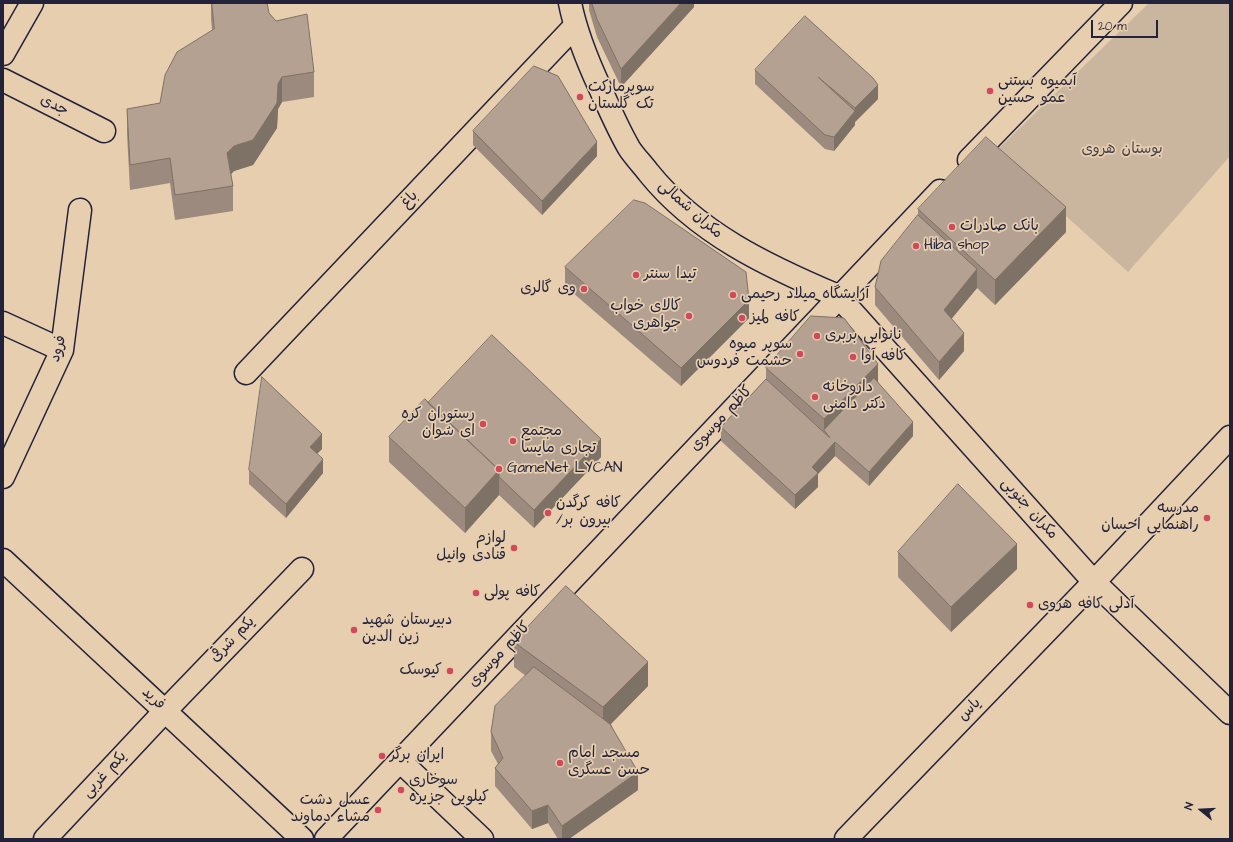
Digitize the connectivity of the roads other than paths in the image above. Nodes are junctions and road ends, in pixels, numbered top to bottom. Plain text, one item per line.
1 (32, 3) edge
2 (1121, 3) edge
3 (576, 12) edge
4 (3, 54) edge
5 (3, 80) edge
6 (104, 131) dead end
7 (80, 210) dead end
8 (838, 296) junction
9 (3, 324) edge
10 (62, 350) junction
11 (246, 373) dead end
12 (1230, 437) edge
13 (3, 477) edge
14 (3, 560) edge
15 (302, 569) dead end
16 (1094, 582) junction
17 (165, 711) junction
18 (1230, 713) edge
19 (400, 761) junction
20 (45, 839) edge
21 (302, 839) edge
22 (326, 839) edge
23 (482, 839) edge
24 (846, 839) edge

1 - 4 street
2 - 8 street, کاظم موسوی
3 - 8 street, مکران شمالی
3 - 11 street, باغ
5 - 6 street, جدی
7 - 10 street, فرود
8 - 16 street, مکران جنوبی
8 - 19 street, کاظم موسوی
9 - 10 street
10 - 13 street, فرود
12 - 16 street, یاس
14 - 17 street, فرید
15 - 17 street, یکم شرقی
16 - 18 street, مکران جنوبی
16 - 24 street, یاس
17 - 20 street, یکم غربی
17 - 21 street, فرید
19 - 22 street, کاظم موسوی
19 - 23 street

